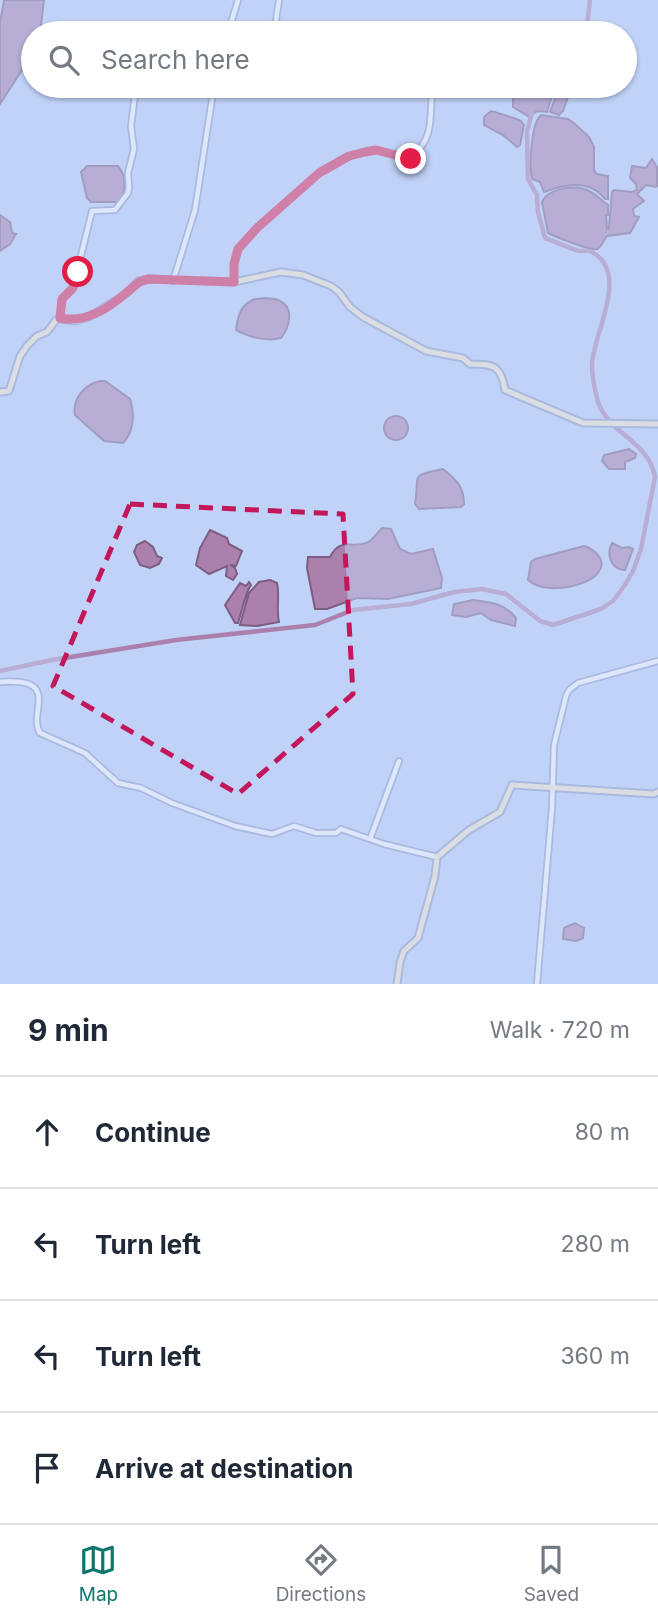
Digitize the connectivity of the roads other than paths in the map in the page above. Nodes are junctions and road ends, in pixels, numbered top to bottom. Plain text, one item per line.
1 (238, 0) edge
2 (279, 0) edge
3 (232, 21) edge
4 (276, 21) edge
5 (134, 98) edge
6 (212, 98) edge
7 (433, 98) edge
8 (173, 281) junction
9 (234, 282) junction
10 (60, 318) junction
11 (0, 392) edge
12 (657, 424) edge
13 (658, 661) edge
14 (0, 682) edge
15 (398, 761) dead end
16 (553, 786) junction
17 (658, 792) edge
18 (370, 839) junction
19 (437, 857) junction
20 (397, 984) edge
21 (537, 984) edge

1 - 3 street
2 - 4 street
5 - 10 street
6 - 8 street
7 - 9 street
8 - 9 street
8 - 10 street
9 - 12 street
10 - 11 street
13 - 16 street
14 - 18 street
15 - 18 street
16 - 17 street
16 - 19 street
16 - 21 street
18 - 19 street
19 - 20 street

